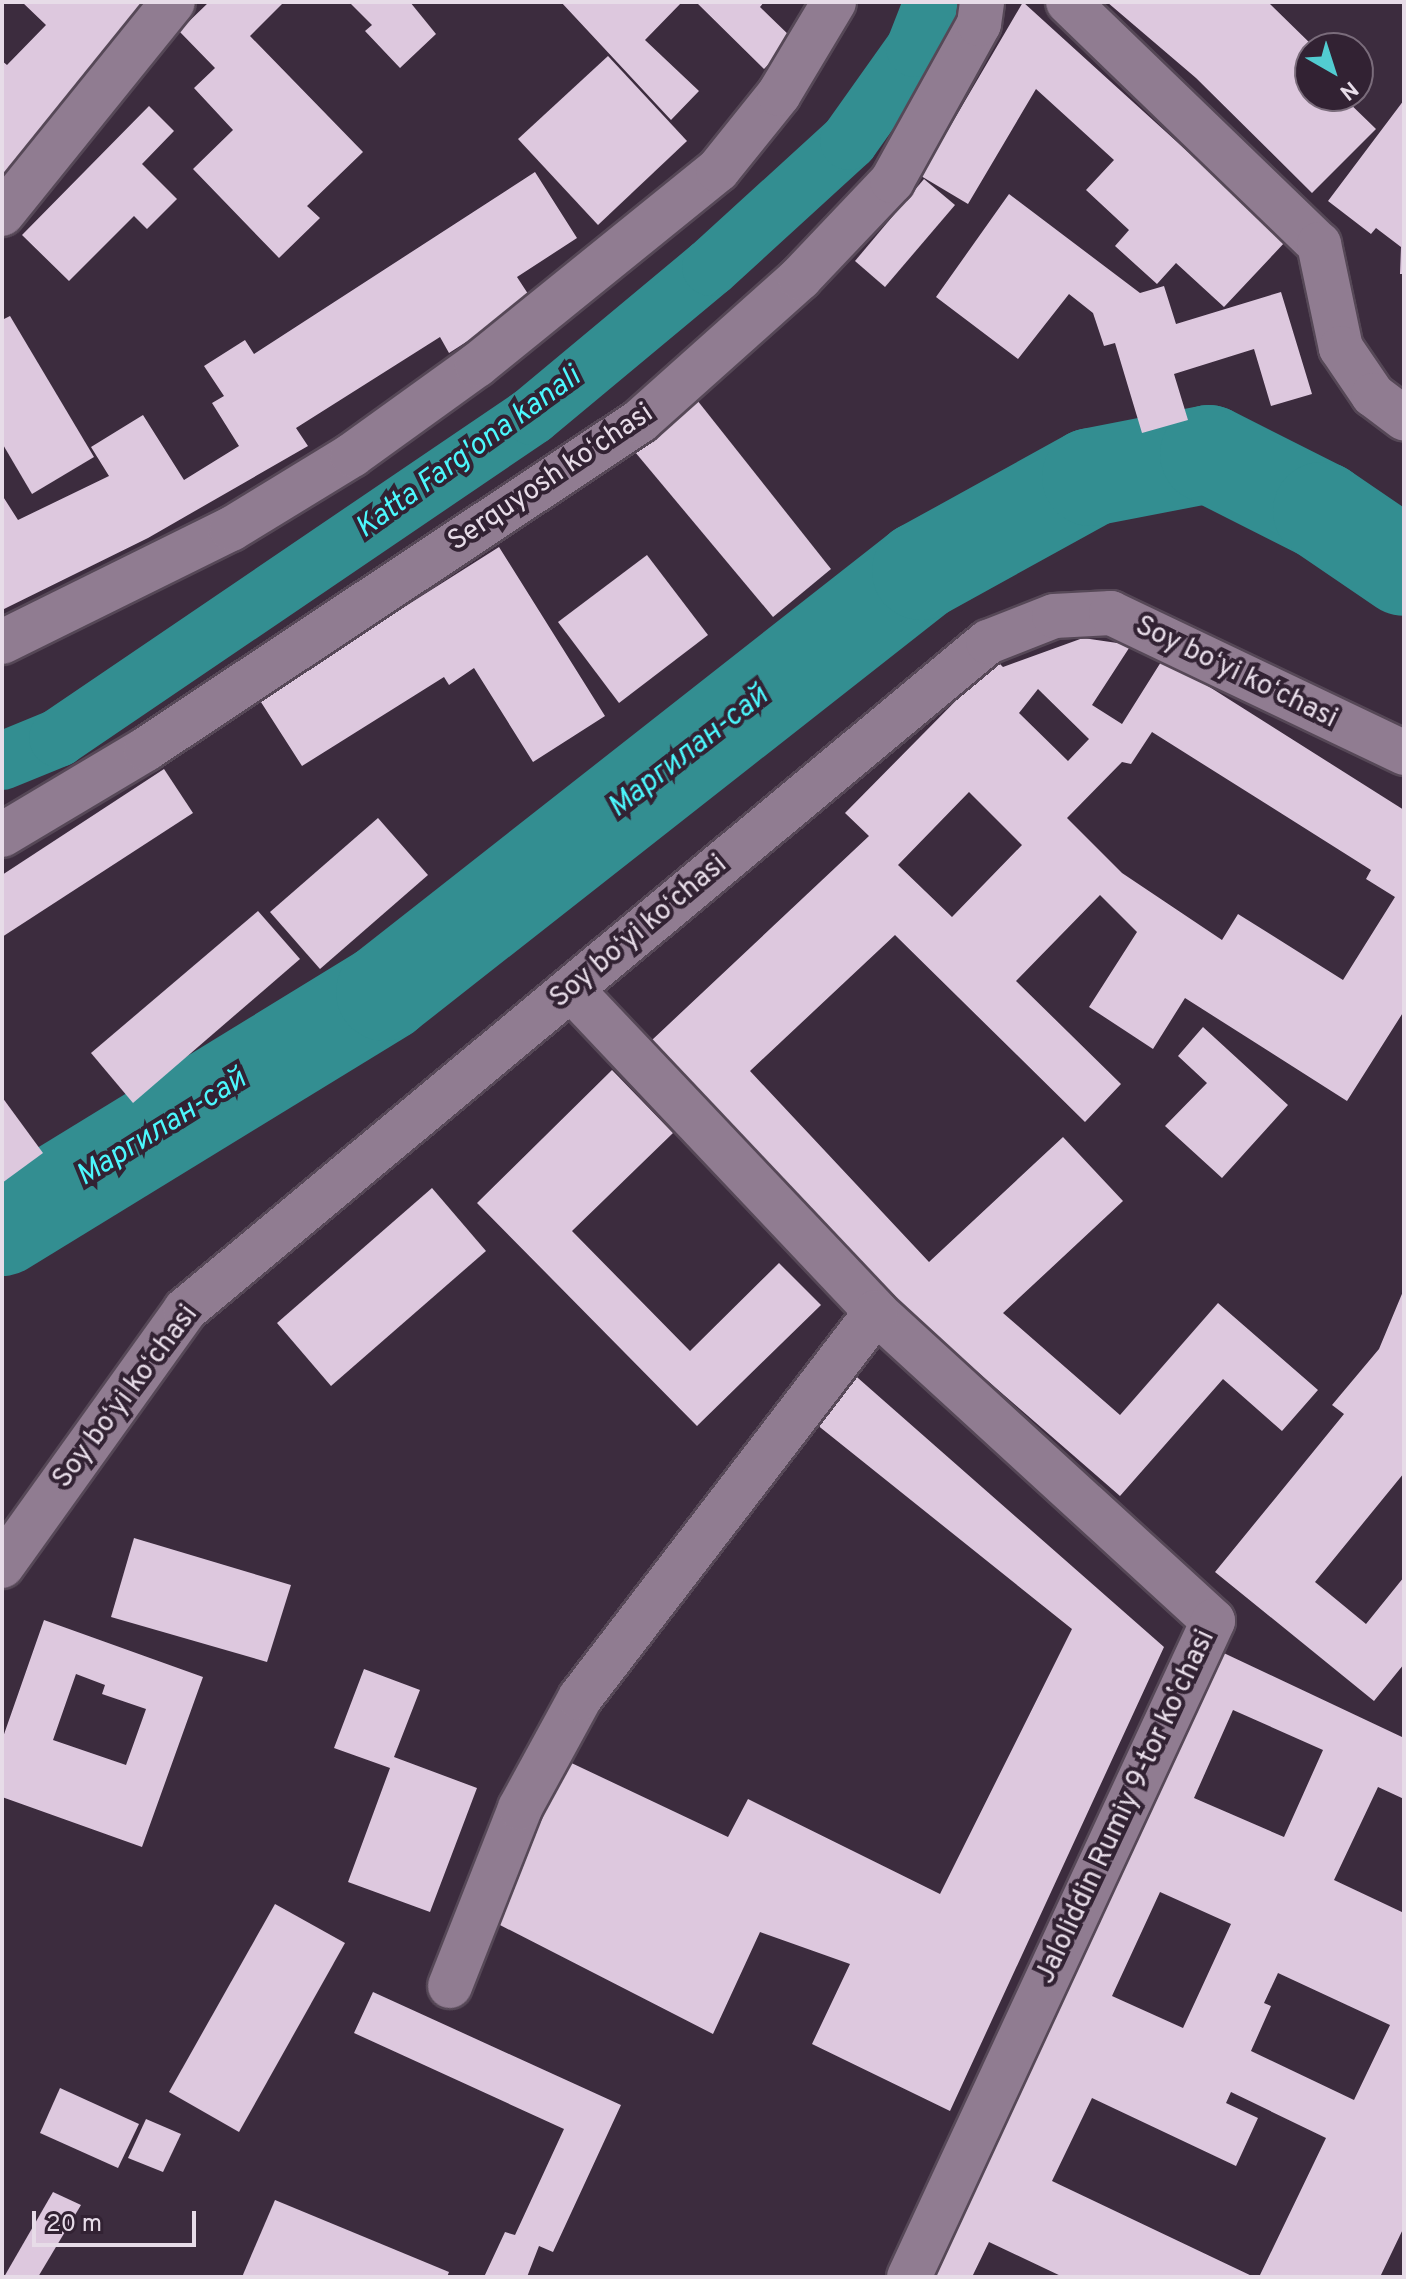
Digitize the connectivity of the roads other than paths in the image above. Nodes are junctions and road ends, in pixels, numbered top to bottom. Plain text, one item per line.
1 (173, 2) edge
2 (834, 2) edge
3 (982, 2) edge
4 (1068, 2) edge
5 (2, 214) edge
6 (1404, 418) edge
7 (2, 642) edge
8 (1404, 753) edge
9 (2, 835) edge
10 (572, 990) junction
11 (876, 1312) junction
12 (2, 1566) edge
13 (450, 1986) dead end
14 (909, 2277) edge

1 - 5 street
2 - 7 street
3 - 9 street, Serquyosh koʻchasi
4 - 6 street
8 - 10 street, Soy boʻyi koʻchasi
10 - 11 street, Jaloliddin Rumiy 9-tor koʼchasi
10 - 12 street, Soy boʻyi koʻchasi
11 - 13 street
11 - 14 street, Jaloliddin Rumiy 9-tor koʼchasi

